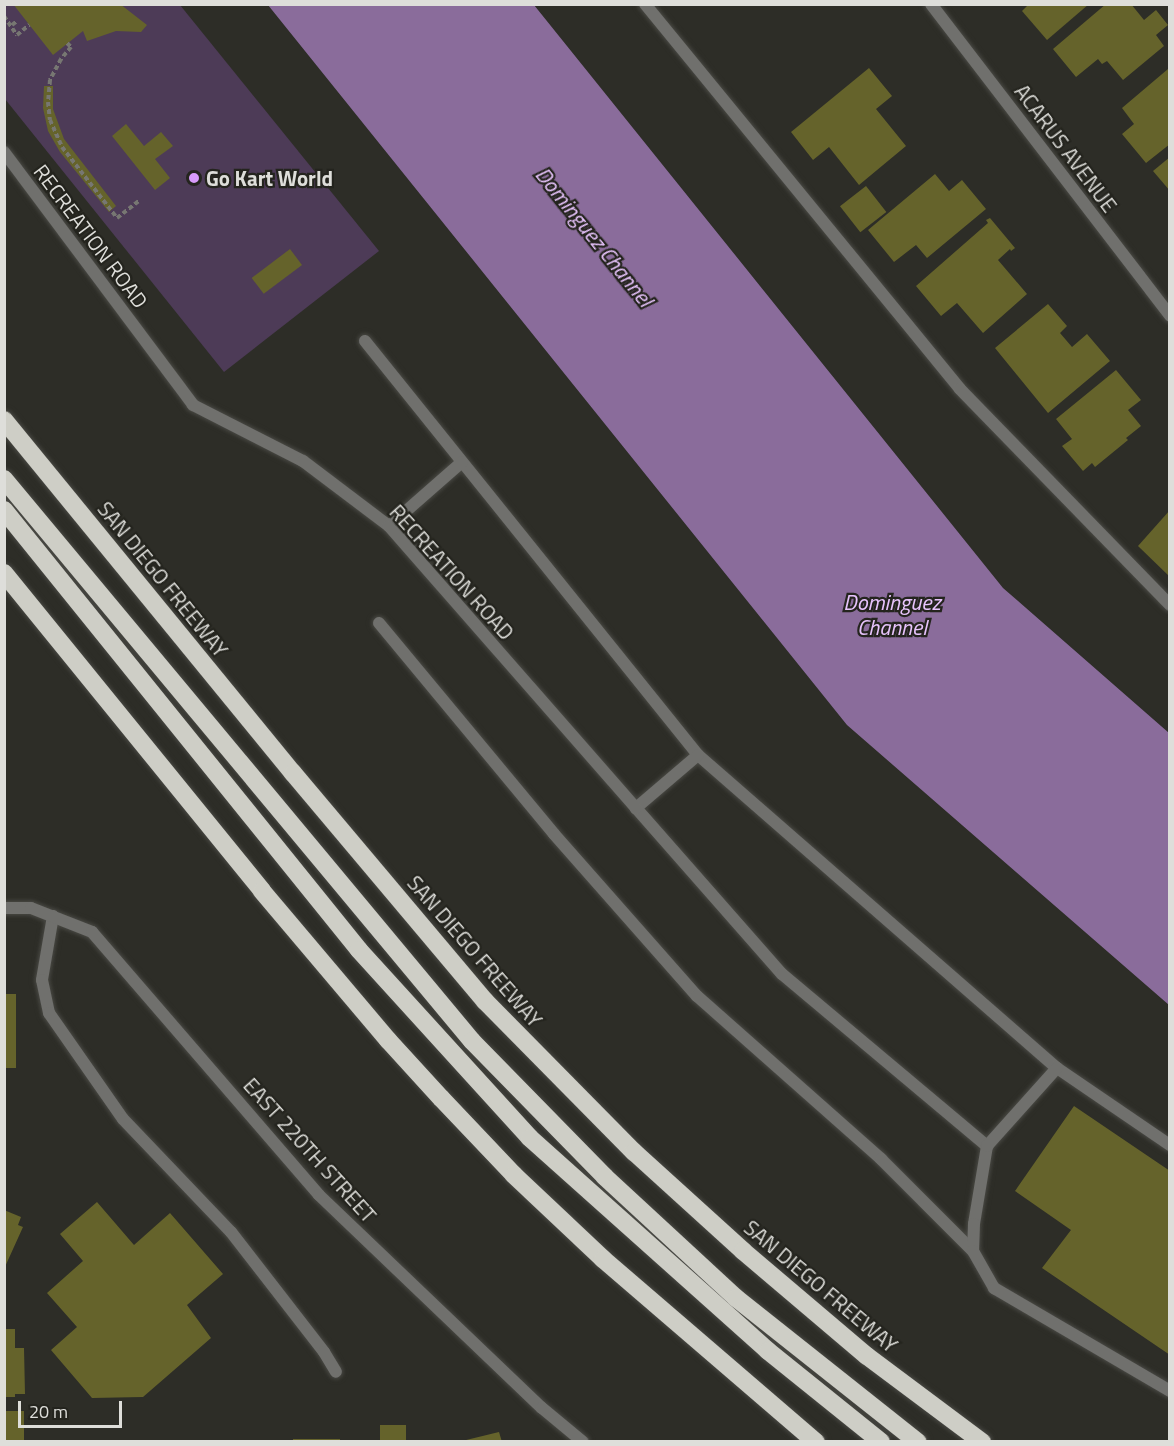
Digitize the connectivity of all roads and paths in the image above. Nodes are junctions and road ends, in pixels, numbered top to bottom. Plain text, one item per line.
1 (645, 4) edge
2 (931, 4) edge
3 (4, 16) edge
4 (17, 21) dead end
5 (29, 25) dead end
6 (12, 26) junction
7 (67, 43) dead end
8 (4, 152) edge
9 (140, 200) dead end
10 (1170, 316) edge
11 (365, 341) dead end
12 (4, 420) edge
13 (462, 462) junction
14 (4, 479) edge
15 (4, 510) edge
16 (389, 526) junction
17 (4, 573) edge
18 (1170, 605) edge
19 (379, 623) dead end
20 (698, 755) junction
21 (636, 808) junction
22 (4, 908) edge
23 (53, 916) junction
24 (1057, 1068) junction
25 (1170, 1144) edge
26 (987, 1146) junction
27 (973, 1251) junction
28 (336, 1372) dead end
29 (1170, 1391) edge
30 (583, 1442) edge
31 (816, 1442) edge
32 (881, 1442) edge
33 (918, 1442) edge
34 (982, 1442) edge

1 - 18 street
2 - 10 street, ACARUS AVENUE
3 - 6 path
4 - 6 path
5 - 6 path
7 - 9 path
8 - 16 street, RECREATION ROAD
11 - 13 street
12 - 34 highway, SAN DIEGO FREEWAY
13 - 16 street
13 - 20 street
14 - 33 highway
15 - 32 highway
16 - 21 street, RECREATION ROAD
17 - 31 highway
19 - 27 street
20 - 21 street
20 - 24 street
21 - 26 street, RECREATION ROAD
22 - 23 street, EAST 220TH STREET
23 - 28 street
23 - 30 street, EAST 220TH STREET
24 - 25 street
24 - 26 street
26 - 27 street
27 - 29 street

